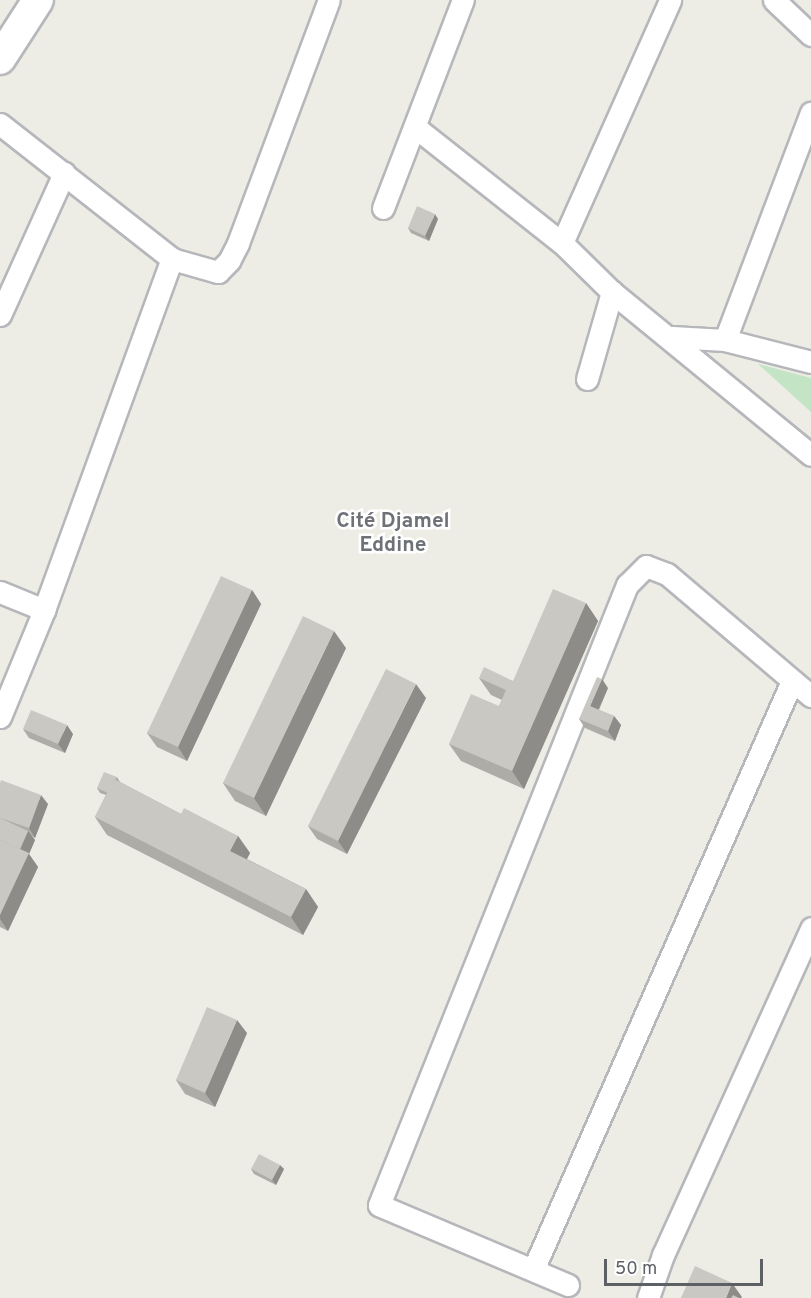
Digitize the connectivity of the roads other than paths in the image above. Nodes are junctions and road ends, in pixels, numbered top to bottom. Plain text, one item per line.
1 (38, 0) edge
2 (328, 0) edge
3 (463, 0) edge
4 (670, 0) edge
5 (774, 0) edge
6 (9, 31) edge
7 (811, 35) edge
8 (0, 59) edge
9 (811, 113) edge
10 (0, 124) edge
11 (415, 127) junction
12 (803, 160) edge
13 (64, 173) junction
14 (383, 208) dead end
15 (562, 243) junction
16 (172, 259) junction
17 (612, 292) junction
18 (0, 315) edge
19 (672, 337) junction
20 (725, 340) junction
21 (811, 362) edge
22 (587, 379) dead end
23 (811, 454) edge
24 (0, 592) edge
25 (44, 610) junction
26 (792, 681) junction
27 (811, 696) edge
28 (0, 717) edge
29 (811, 928) edge
30 (533, 1270) junction
31 (567, 1285) dead end
32 (648, 1298) edge

1 - 6 street
2 - 16 street
3 - 11 street
4 - 15 street
5 - 7 street
6 - 8 street
9 - 12 street
10 - 13 street
11 - 14 street
11 - 15 street
12 - 20 street
13 - 16 street
13 - 18 street
15 - 17 street
16 - 25 street
17 - 19 street
17 - 22 street
19 - 20 street
19 - 23 street
20 - 21 street
24 - 25 street
25 - 28 street
26 - 27 street
26 - 30 street
26 - 30 street
29 - 32 street
30 - 31 street

